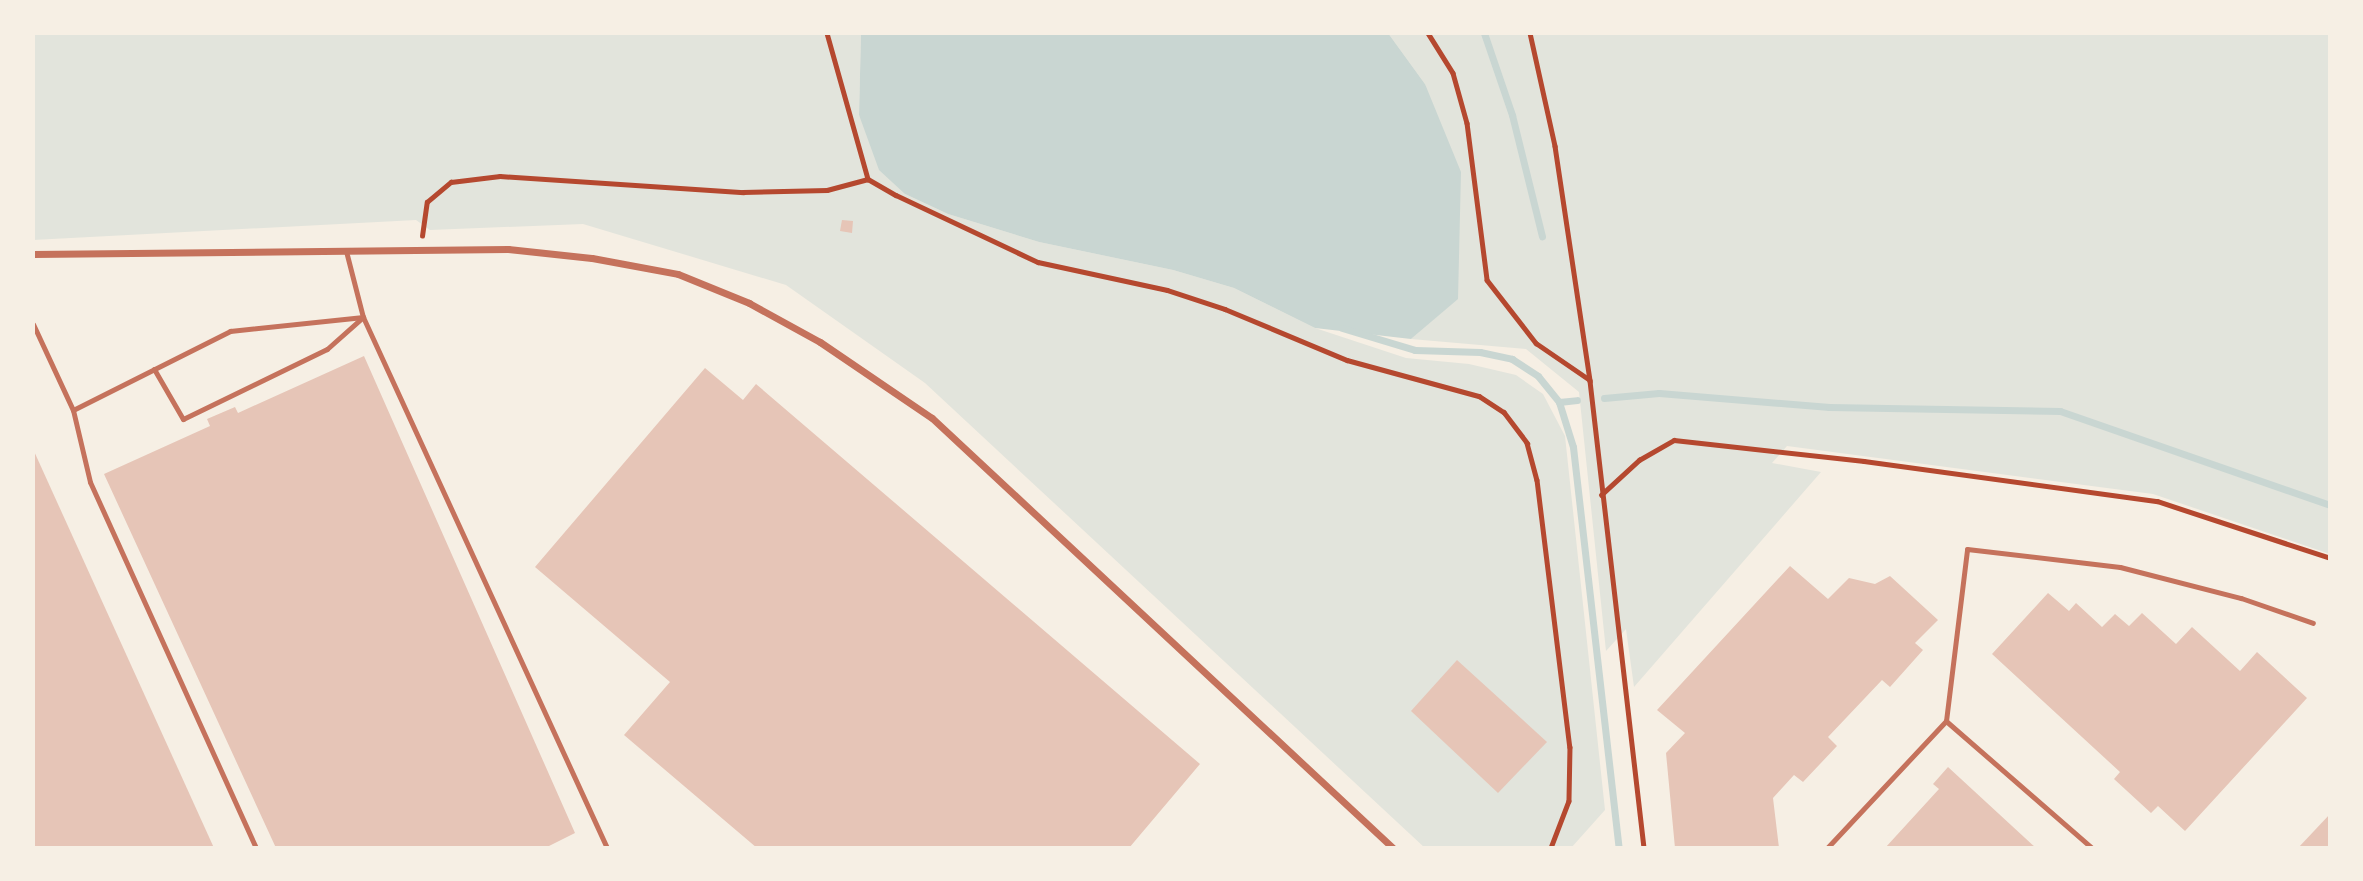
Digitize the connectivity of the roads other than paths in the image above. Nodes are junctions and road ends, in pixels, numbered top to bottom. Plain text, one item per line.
1 (346, 251) junction
2 (33, 254) edge
3 (363, 317) junction
4 (33, 324) edge
5 (154, 369) junction
6 (73, 410) junction
7 (2313, 623) dead end
8 (1945, 721) junction
9 (256, 848) edge
10 (607, 848) edge
11 (1393, 848) edge
12 (1827, 848) edge
13 (2092, 848) edge

1 - 2 street
1 - 3 lane
1 - 11 street
3 - 5 lane
3 - 5 lane
3 - 10 lane
4 - 6 lane
5 - 6 lane
6 - 9 lane
7 - 8 lane
8 - 12 lane
8 - 13 lane

